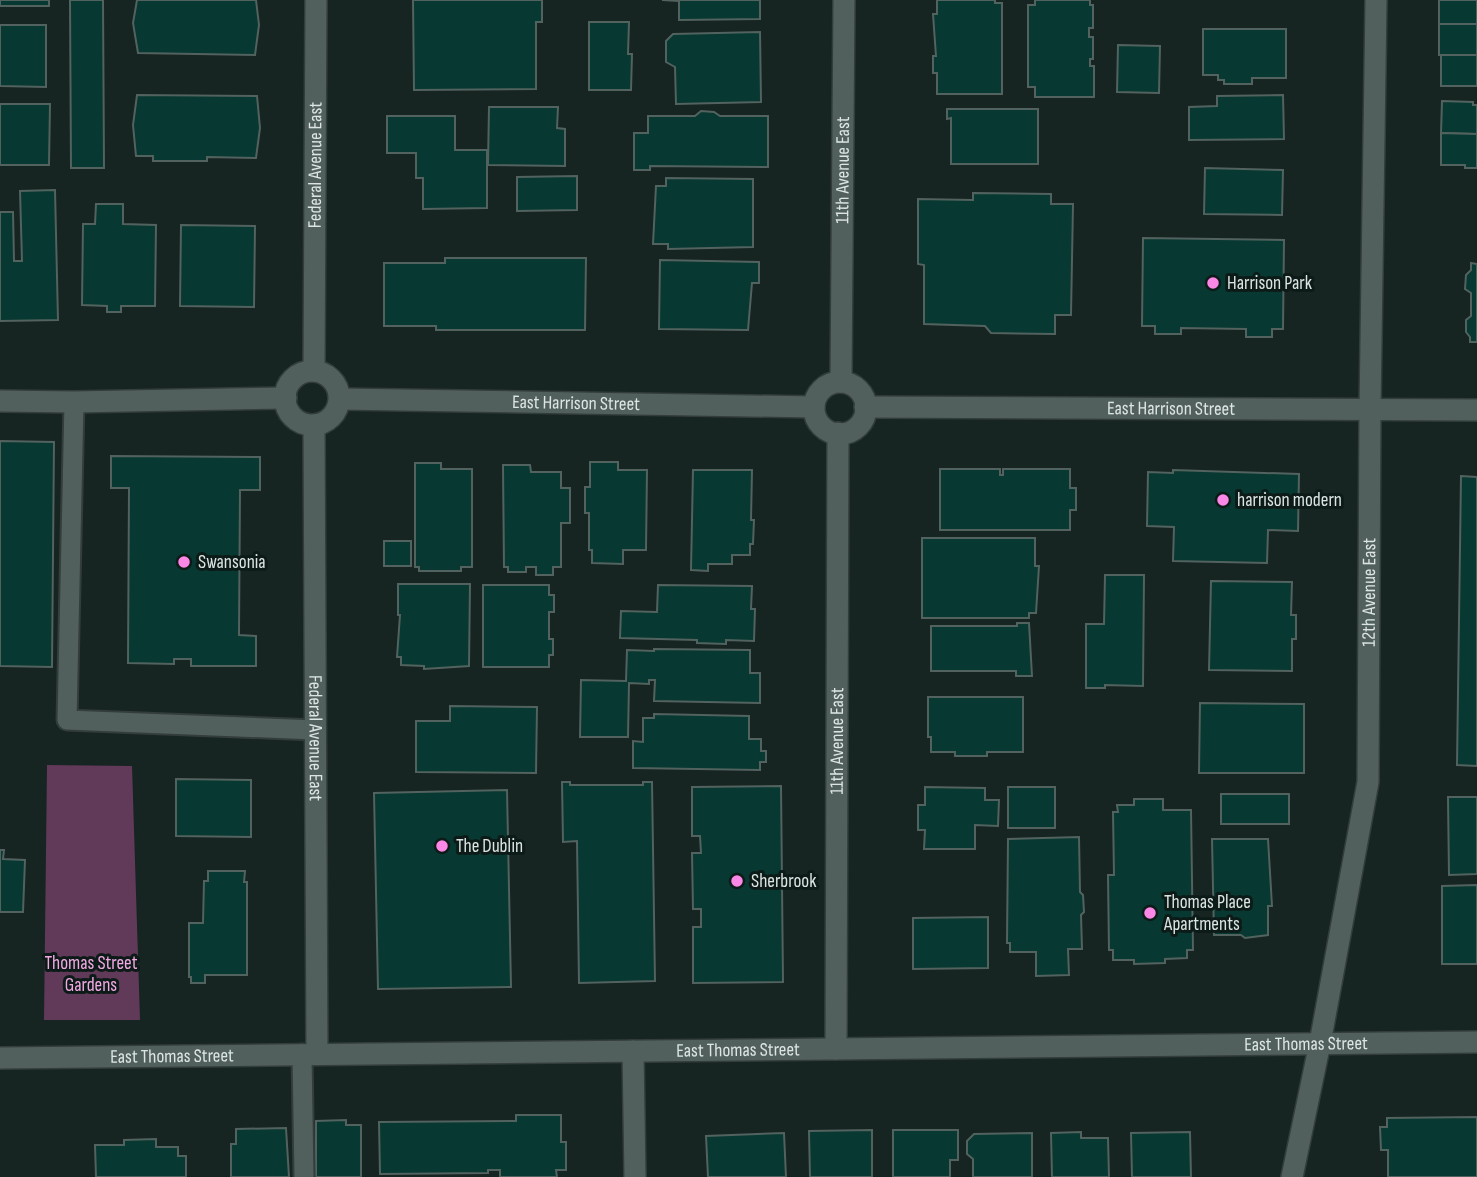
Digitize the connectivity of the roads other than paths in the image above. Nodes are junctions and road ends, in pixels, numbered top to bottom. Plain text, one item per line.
1 (316, 0) edge
2 (844, 0) edge
3 (1376, 0) edge
4 (314, 371) junction
5 (841, 382) junction
6 (286, 398) junction
7 (340, 400) junction
8 (0, 401) edge
9 (74, 402) junction
10 (814, 407) junction
11 (865, 407) junction
12 (1370, 410) junction
13 (1477, 410) edge
14 (314, 425) junction
15 (838, 433) junction
16 (315, 730) junction
17 (1477, 1042) edge
18 (1320, 1043) junction
19 (836, 1049) junction
20 (634, 1051) junction
21 (309, 1054) junction
22 (0, 1058) edge
23 (304, 1177) edge
24 (635, 1177) edge
25 (1292, 1177) edge

1 - 4 street, Federal Avenue East
2 - 5 street, 11th Avenue East
3 - 12 street, 12th Avenue East
4 - 6 street
4 - 7 street
5 - 10 street
5 - 11 street
6 - 9 street
6 - 14 street
7 - 10 street, East Harrison Street
7 - 14 street
8 - 9 street
9 - 16 lane
10 - 15 street
11 - 12 street, East Harrison Street
11 - 15 street
12 - 13 street, East Harrison Street
12 - 18 street, 12th Avenue East
14 - 16 street, Federal Avenue East
15 - 19 street, 11th Avenue East
16 - 21 street, Federal Avenue East
17 - 18 street, East Thomas Street
18 - 19 street, East Thomas Street
18 - 25 street, 12th Avenue East
19 - 20 street, East Thomas Street
20 - 21 street, East Thomas Street
20 - 24 street
21 - 22 street, East Thomas Street
21 - 23 lane

